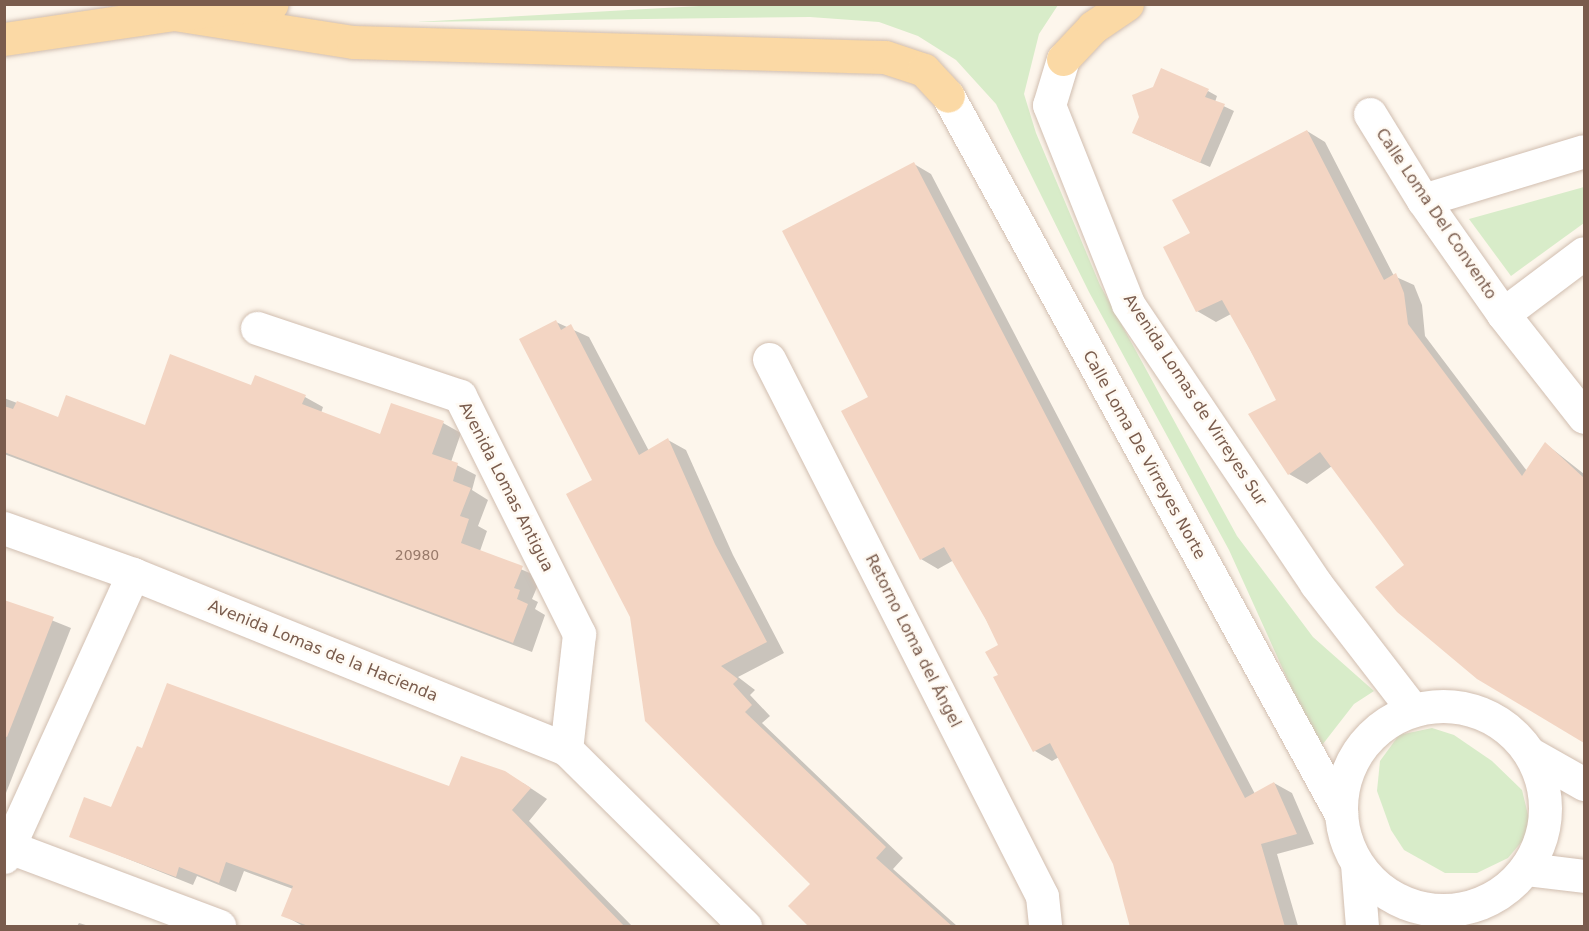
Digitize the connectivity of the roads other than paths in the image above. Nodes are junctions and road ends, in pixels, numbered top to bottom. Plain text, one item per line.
1 (271, 4) edge
2 (1127, 4) edge
3 (174, 14) junction
4 (4, 39) edge
5 (1063, 59) joint
6 (948, 96) joint
7 (1370, 114) dead end
8 (1584, 151) edge
9 (1423, 200) junction
10 (1584, 253) edge
11 (1503, 315) junction
12 (257, 328) dead end
13 (769, 359) dead end
14 (1584, 417) edge
15 (4, 528) edge
16 (133, 574) junction
17 (1413, 710) junction
18 (566, 749) junction
19 (1531, 754) junction
20 (1584, 784) edge
21 (1341, 814) junction
22 (6, 849) edge
23 (1357, 864) junction
24 (1527, 869) junction
25 (1584, 876) edge
26 (1472, 916) edge
27 (219, 927) edge
28 (745, 927) edge
29 (1045, 927) edge
30 (1362, 927) edge

1 - 3 main road
2 - 5 main road
3 - 4 main road
3 - 6 main road
5 - 17 street, Avenida Lomas de Virreyes Sur
6 - 21 street, Calle Loma De Virreyes Norte
7 - 9 street, Calle Loma Del Convento
8 - 9 street
9 - 11 street, Calle Loma Del Convento
10 - 11 street
11 - 14 street, Calle Loma Del Convento
12 - 18 street, Avenida Lomas Antigua
13 - 29 street, Retorno Loma del Ángel
15 - 16 street, Avenida Lomas de la Hacienda
16 - 18 street, Avenida Lomas de la Hacienda
16 - 22 street
17 - 19 street
17 - 21 street
18 - 28 street, Avenida Lomas de la Hacienda
19 - 20 street
19 - 24 street
21 - 23 street
22 - 27 street
23 - 26 street
23 - 30 street
24 - 25 street
24 - 26 street

